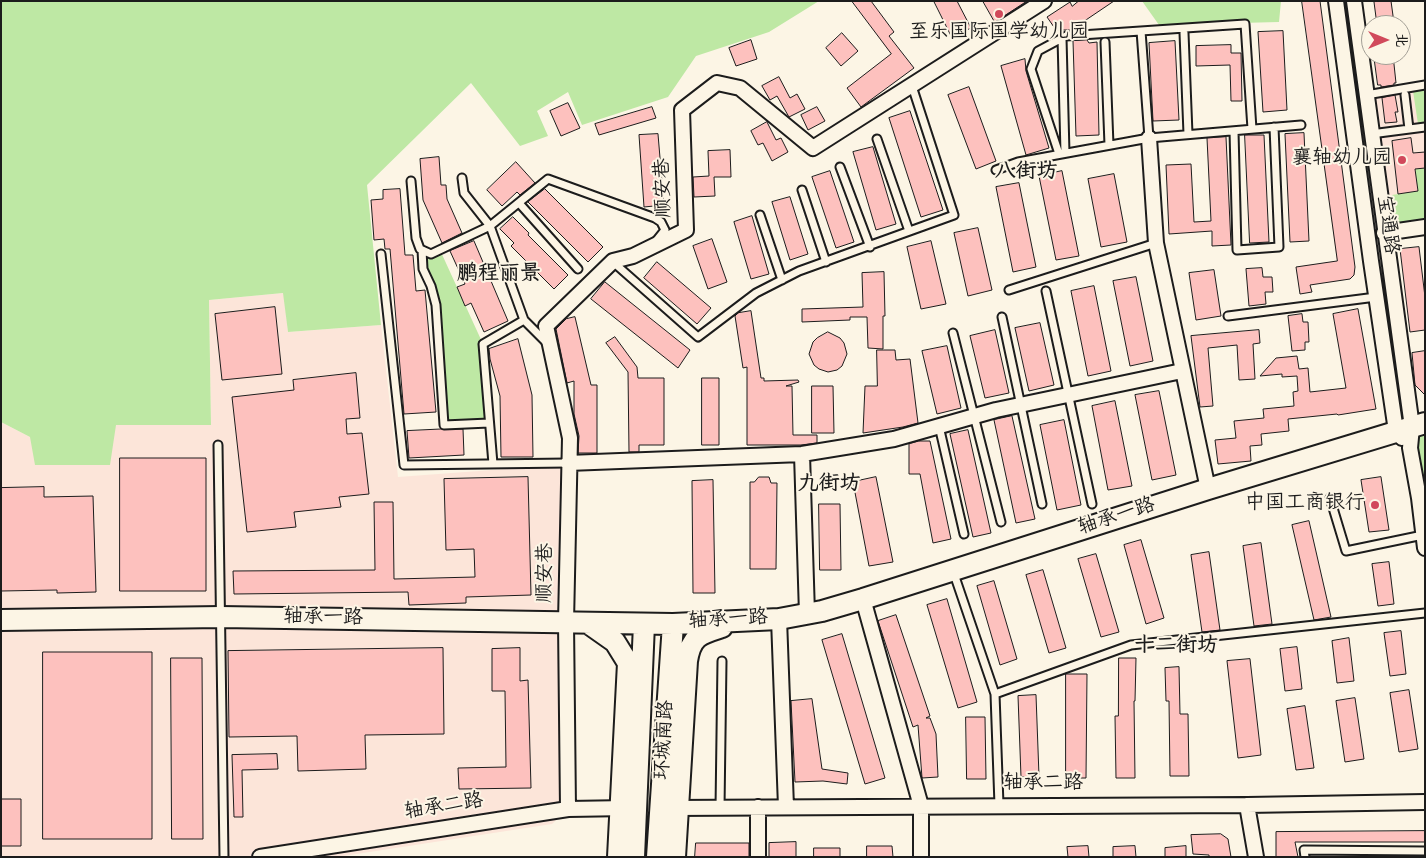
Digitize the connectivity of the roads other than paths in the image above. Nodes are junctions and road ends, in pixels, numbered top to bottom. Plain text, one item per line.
1 (1044, 1) edge
2 (1336, 1) edge
3 (1354, 1) edge
4 (1141, 31) junction
5 (1184, 33) dead end
6 (1062, 38) junction
7 (1105, 42) dead end
8 (1425, 85) edge
9 (912, 86) junction
10 (1366, 95) junction
11 (1405, 95) dead end
12 (1301, 125) dead end
13 (1274, 127) junction
14 (1425, 127) edge
15 (1252, 129) junction
16 (1410, 129) junction
17 (1234, 130) junction
18 (1188, 134) junction
19 (1371, 134) junction
20 (1149, 138) junction
21 (877, 139) dead end
22 (1110, 145) junction
23 (1062, 154) junction
24 (840, 167) dead end
25 (996, 170) dead end
26 (462, 178) dead end
27 (411, 181) dead end
28 (802, 190) dead end
29 (519, 203) junction
30 (760, 215) dead end
31 (490, 226) junction
32 (1425, 227) edge
33 (909, 232) junction
34 (1384, 233) junction
35 (1156, 244) junction
36 (870, 246) junction
37 (647, 249) junction
38 (422, 250) junction
39 (381, 254) dead end
40 (613, 261) junction
41 (826, 262) junction
42 (578, 269) dead end
43 (782, 280) junction
44 (1009, 290) dead end
45 (1046, 290) dead end
46 (1376, 296) junction
47 (1228, 316) dead end
48 (1002, 317) dead end
49 (524, 320) junction
50 (953, 333) dead end
51 (550, 346) junction
52 (1182, 372) junction
53 (1068, 395) junction
54 (1021, 405) junction
55 (975, 416) junction
56 (489, 423) junction
57 (938, 426) junction
58 (1411, 427) edge
59 (218, 445) dead end
60 (802, 454) junction
61 (568, 463) junction
62 (493, 464) junction
63 (1208, 489) junction
64 (1330, 498) dead end
65 (1042, 504) dead end
66 (1092, 504) dead end
67 (1001, 522) dead end
68 (964, 534) dead end
69 (1424, 542) edge
70 (952, 570) junction
71 (863, 600) junction
72 (1425, 613) edge
73 (807, 614) junction
74 (220, 617) junction
75 (779, 619) junction
76 (1, 620) edge
77 (740, 621) junction
78 (566, 622) junction
79 (588, 623) junction
80 (644, 624) junction
81 (673, 624) junction
82 (722, 661) dead end
83 (995, 694) junction
84 (1425, 802) edge
85 (999, 805) junction
86 (1247, 805) junction
87 (921, 806) junction
88 (758, 807) junction
89 (786, 807) junction
90 (628, 808) junction
91 (670, 808) junction
92 (720, 808) junction
93 (568, 809) junction
94 (1425, 851) edge
95 (224, 857) edge
96 (260, 857) edge
97 (618, 857) edge
98 (634, 857) edge
99 (657, 857) edge
100 (675, 857) edge
101 (758, 857) edge
102 (921, 857) edge
103 (1256, 857) edge
104 (1306, 857) edge

1 - 9 street, 顺安巷
2 - 46 street, 宝通路
3 - 10 street, 宝通路
4 - 6 lane
4 - 15 lane
4 - 20 lane
5 - 18 lane
6 - 23 lane
6 - 23 lane
7 - 22 lane
8 - 10 lane
9 - 33 lane
9 - 37 street, 顺安巷
10 - 19 street, 宝通路
11 - 16 lane
12 - 13 lane
13 - 15 lane
13 - 17 lane
14 - 16 lane
15 - 17 lane
16 - 19 lane
17 - 18 lane
18 - 20 lane
19 - 34 street, 宝通路
20 - 22 lane
20 - 35 street
21 - 33 lane
22 - 23 lane
23 - 25 lane
24 - 36 lane
26 - 31 lane
27 - 38 lane
28 - 41 lane
29 - 31 lane
29 - 37 lane
29 - 42 lane
30 - 43 lane
31 - 38 lane
31 - 49 lane
32 - 34 street
33 - 36 lane
34 - 58 street, 宝通路
35 - 44 lane
35 - 52 street
36 - 41 lane
37 - 40 street, 顺安巷
38 - 56 lane
39 - 62 lane
40 - 43 lane
40 - 51 street, 顺安巷
41 - 43 lane
45 - 53 lane
46 - 47 lane
46 - 58 street, 宝通路
48 - 54 lane
49 - 51 lane
49 - 56 lane
50 - 55 lane
51 - 61 street, 顺安巷
52 - 53 street
52 - 63 street
53 - 54 street
53 - 66 lane
54 - 55 street
54 - 65 lane
55 - 57 street
55 - 67 lane
56 - 62 lane
57 - 60 street
57 - 68 lane
58 - 63 street, 轴承一路
58 - 69 street
59 - 74 lane
60 - 61 street
60 - 73 street
61 - 62 lane
61 - 78 street, 顺安巷
63 - 70 street, 轴承一路
64 - 69 lane
70 - 71 street, 轴承一路
70 - 83 lane
71 - 73 street, 轴承一路
71 - 87 street
72 - 83 lane
73 - 75 street, 轴承一路
74 - 76 street, 轴承一路
74 - 78 street, 轴承一路
74 - 95 lane
75 - 77 street, 轴承一路
75 - 89 street
77 - 81 street, 轴承一路
77 - 91 street
78 - 79 street, 轴承一路
78 - 93 street, 顺安巷
79 - 80 street, 轴承一路
79 - 90 street
80 - 81 street, 轴承一路
80 - 90 street, 环城南路
81 - 91 street, 环城南路
82 - 92 lane
83 - 85 lane
84 - 86 street, 轴承二路
85 - 86 street, 轴承二路
85 - 87 street, 轴承二路
86 - 103 street
87 - 89 street, 轴承二路
87 - 102 street
88 - 89 street, 轴承二路
88 - 92 street, 轴承二路
88 - 101 street
90 - 93 street, 轴承二路
90 - 97 street
90 - 98 street, 环城南路
91 - 92 street, 轴承二路
91 - 99 street, 环城南路
91 - 100 street
93 - 96 street, 轴承二路
94 - 104 lane

